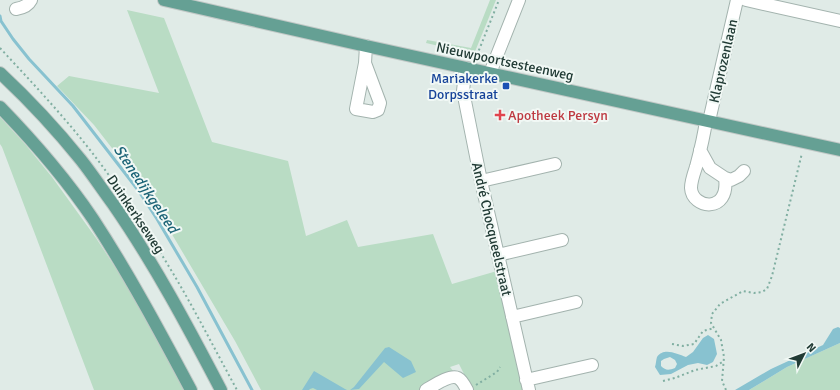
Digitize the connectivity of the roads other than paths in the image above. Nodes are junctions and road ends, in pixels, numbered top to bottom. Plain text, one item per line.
1 (31, 0) edge
2 (164, 0) edge
3 (518, 0) edge
4 (737, 0) edge
5 (746, 0) edge
6 (16, 9) dead end
7 (840, 21) edge
8 (366, 46) junction
9 (365, 63) dead end
10 (0, 64) edge
11 (467, 68) junction
12 (0, 73) edge
13 (490, 73) junction
14 (0, 107) edge
15 (708, 121) junction
16 (53, 127) junction
17 (700, 150) junction
18 (840, 150) edge
19 (555, 164) dead end
20 (744, 172) dead end
21 (725, 178) junction
22 (481, 181) junction
23 (562, 240) dead end
24 (498, 255) junction
25 (576, 302) dead end
26 (512, 317) junction
27 (592, 365) dead end
28 (528, 385) edge
29 (191, 390) edge
30 (221, 390) edge
31 (426, 390) edge
32 (467, 390) edge

1 - 6 street
2 - 8 main road, Nieuwpoortsesteenweg
3 - 13 street
4 - 15 street, Klaprozenlaan
5 - 7 street
8 - 9 street
8 - 11 main road, Nieuwpoortsesteenweg
10 - 16 main road
11 - 13 main road, Nieuwpoortsesteenweg
11 - 22 street, André Chocqueelstraat
12 - 16 main road, Duinkerkseweg
13 - 15 main road, Nieuwpoortsesteenweg
14 - 29 main road
15 - 17 street, Klaprozenlaan
15 - 18 main road, Nieuwpoortsesteenweg
16 - 30 main road, Duinkerkseweg
17 - 21 street
17 - 21 street, Klaprozenlaan
19 - 22 street
20 - 21 street
22 - 24 street, André Chocqueelstraat
23 - 24 street
24 - 26 street, André Chocqueelstraat
25 - 26 street
26 - 28 street, André Chocqueelstraat
27 - 28 street
31 - 32 street

